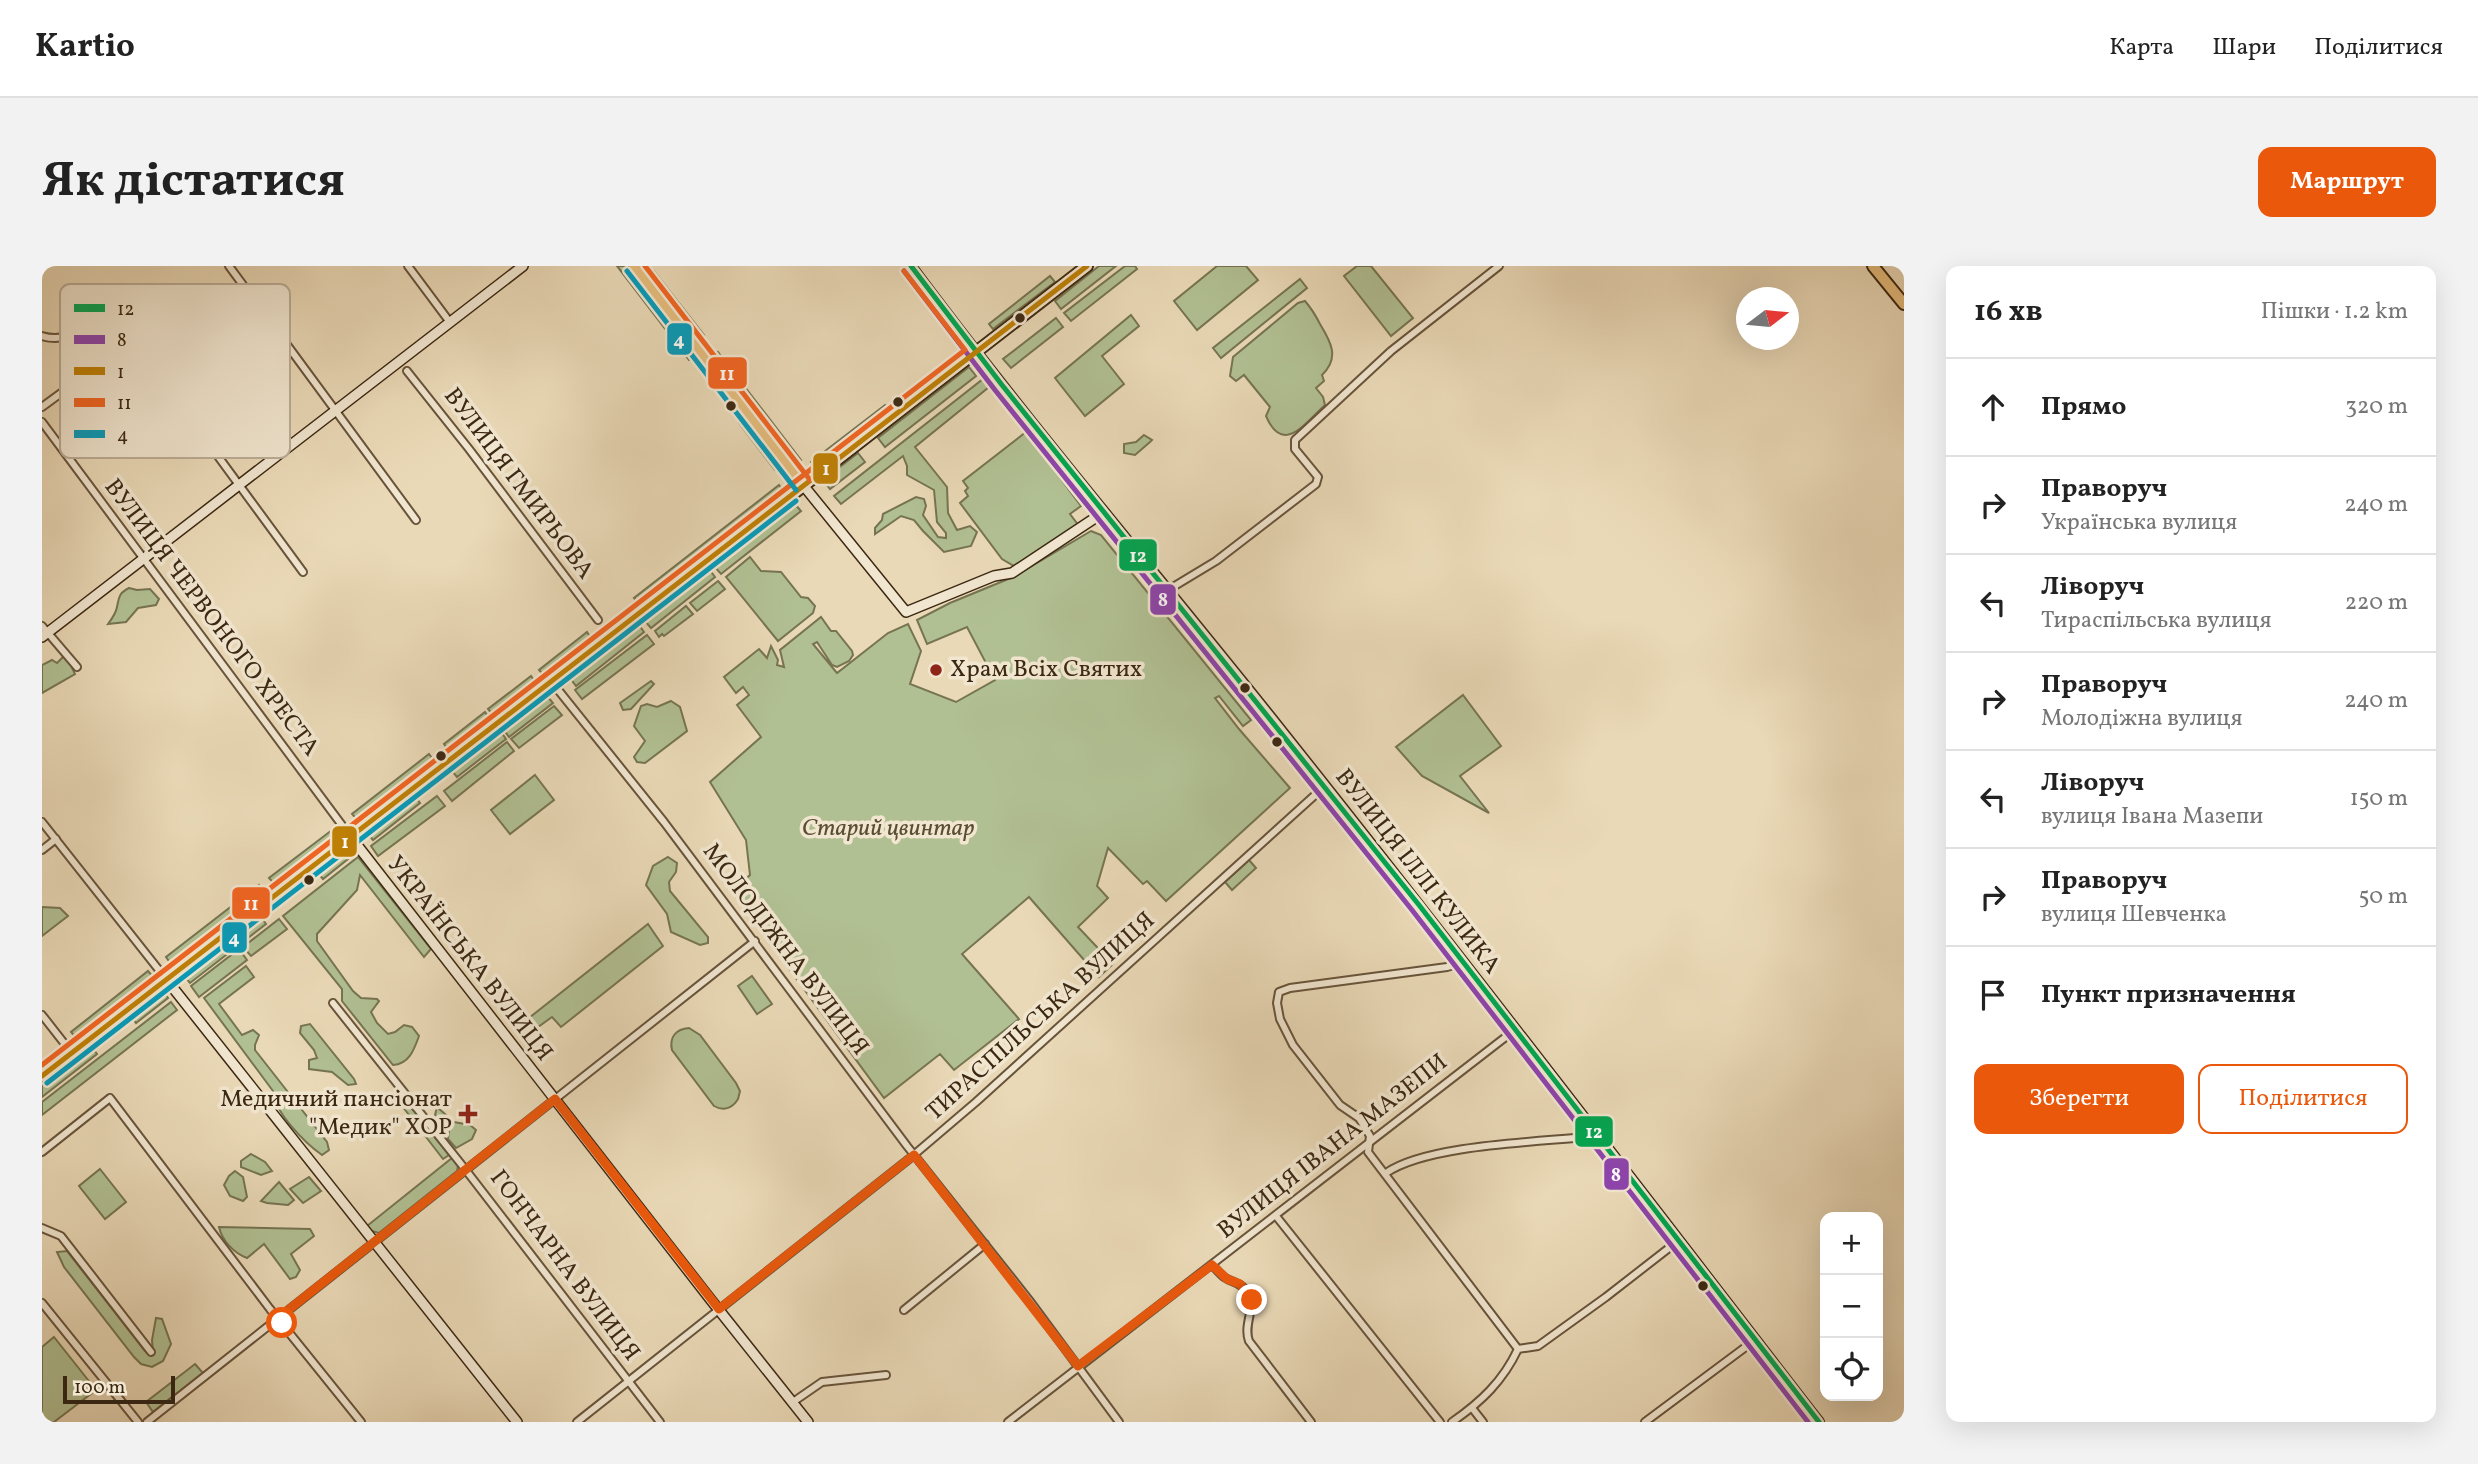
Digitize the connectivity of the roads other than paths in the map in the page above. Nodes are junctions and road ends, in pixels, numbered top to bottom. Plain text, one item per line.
1 (229, 266) edge
2 (408, 266) edge
3 (523, 266) edge
4 (634, 266) edge
5 (911, 266) edge
6 (1087, 266) edge
7 (1499, 266) edge
8 (1873, 266) edge
9 (242, 284) edge
10 (1904, 304) edge
11 (449, 321) junction
12 (42, 335) edge
13 (60, 339) edge
14 (290, 349) edge
15 (977, 352) junction
16 (407, 371) dead end
17 (60, 394) edge
18 (42, 407) edge
19 (335, 410) junction
20 (42, 422) edge
21 (290, 445) edge
22 (60, 446) edge
23 (69, 458) edge
24 (217, 458) edge
25 (273, 458) edge
26 (803, 485) junction
27 (237, 486) junction
28 (1104, 512) junction
29 (416, 520) dead end
30 (144, 558) junction
31 (303, 572) dead end
32 (1168, 590) junction
33 (598, 620) dead end
34 (44, 632) edge
35 (77, 667) dead end
36 (551, 681) junction
37 (1325, 786) junction
38 (42, 822) edge
39 (350, 836) junction
40 (56, 839) junction
41 (42, 850) edge
42 (755, 941) junction
43 (1464, 962) junction
44 (166, 978) junction
45 (333, 1003) dead end
46 (42, 1015) edge
47 (1516, 1029) junction
48 (71, 1052) junction
49 (42, 1076) edge
50 (555, 1099) junction
51 (1596, 1133) junction
52 (1370, 1143) junction
53 (42, 1152) edge
54 (914, 1155) junction
55 (466, 1169) junction
56 (1386, 1173) junction
57 (1276, 1216) junction
58 (42, 1228) edge
59 (1678, 1241) junction
60 (374, 1242) junction
61 (985, 1244) junction
62 (1212, 1265) junction
63 (42, 1303) edge
64 (719, 1309) junction
65 (904, 1310) dead end
66 (278, 1318) junction
67 (1755, 1340) junction
68 (1518, 1349) junction
69 (151, 1352) dead end
70 (1078, 1366) junction
71 (886, 1375) dead end
72 (628, 1381) junction
73 (793, 1402) junction
74 (1472, 1408) junction
75 (138, 1422) edge
76 (147, 1422) edge
77 (362, 1422) edge
78 (517, 1422) edge
79 (577, 1422) edge
80 (660, 1422) edge
81 (808, 1422) edge
82 (1007, 1422) edge
83 (1119, 1422) edge
84 (1311, 1422) edge
85 (1440, 1422) edge
86 (1452, 1422) edge
87 (1483, 1422) edge
88 (1645, 1422) edge
89 (1818, 1422) edge

1 - 9 street
2 - 11 street
3 - 11 street
4 - 26 main road
5 - 15 street, ВУЛИЦЯ ІЛЛІ КУЛИКА
6 - 15 main road
7 - 32 street
8 - 10 main road
11 - 19 street
12 - 13 street
14 - 19 street
15 - 26 main road
15 - 28 street, ВУЛИЦЯ ІЛЛІ КУЛИКА
16 - 33 street, ВУЛИЦЯ ГМИРЬОВА
17 - 18 street
19 - 21 street
19 - 29 street
20 - 22 street, ВУЛИЦЯ ЧЕРВОНОГО ХРЕСТА
23 - 30 street, ВУЛИЦЯ ЧЕРВОНОГО ХРЕСТА
24 - 27 street
25 - 27 street
26 - 28 street
26 - 36 main road
27 - 30 street
27 - 31 street
28 - 32 street, ВУЛИЦЯ ІЛЛІ КУЛИКА
30 - 34 street
30 - 39 street, ВУЛИЦЯ ЧЕРВОНОГО ХРЕСТА
32 - 37 street, ВУЛИЦЯ ІЛЛІ КУЛИКА
34 - 35 street
36 - 39 main road
36 - 42 street, МОЛОДІЖНА ВУЛИЦЯ
37 - 43 street, ВУЛИЦЯ ІЛЛІ КУЛИКА
37 - 54 street, ТИРАСПІЛЬСЬКА ВУЛИЦЯ
38 - 40 street
39 - 44 main road
39 - 50 street, УКРАЇНСЬКА ВУЛИЦЯ
40 - 41 street
40 - 44 street
42 - 50 street
42 - 54 street, МОЛОДІЖНА ВУЛИЦЯ
43 - 47 street, ВУЛИЦЯ ІЛЛІ КУЛИКА
43 - 52 street
44 - 48 main road
44 - 60 street
45 - 55 street, ГОНЧАРНА ВУЛИЦЯ
46 - 48 street
47 - 51 street, ВУЛИЦЯ ІЛЛІ КУЛИКА
47 - 52 street, ВУЛИЦЯ ІВАНА МАЗЕПИ
48 - 49 main road
50 - 55 street
50 - 64 street, УКРАЇНСЬКА ВУЛИЦЯ
51 - 56 street
51 - 59 street, ВУЛИЦЯ ІЛЛІ КУЛИКА
52 - 56 street
52 - 57 street, ВУЛИЦЯ ІВАНА МАЗЕПИ
53 - 66 street
54 - 61 street, МОЛОДІЖНА ВУЛИЦЯ
54 - 64 street, ТИРАСПІЛЬСЬКА ВУЛИЦЯ
55 - 60 street
55 - 72 street, ГОНЧАРНА ВУЛИЦЯ
56 - 68 street
57 - 62 street, ВУЛИЦЯ ІВАНА МАЗЕПИ
57 - 85 street
58 - 69 street
59 - 67 street, ВУЛИЦЯ ІЛЛІ КУЛИКА
59 - 68 street
60 - 66 street
60 - 78 street
61 - 65 street
61 - 70 street, МОЛОДІЖНА ВУЛИЦЯ
62 - 70 street, ВУЛИЦЯ ІВАНА МАЗЕПИ
62 - 84 street
63 - 75 street
64 - 72 street, ТИРАСПІЛЬСЬКА ВУЛИЦЯ
64 - 73 street, УКРАЇНСЬКА ВУЛИЦЯ
66 - 76 street
66 - 77 street
67 - 88 street
67 - 89 street, ВУЛИЦЯ ІЛЛІ КУЛИКА
68 - 74 street
70 - 82 street, ВУЛИЦЯ ІВАНА МАЗЕПИ
70 - 83 street, МОЛОДІЖНА ВУЛИЦЯ
71 - 73 street
72 - 79 street, ТИРАСПІЛЬСЬКА ВУЛИЦЯ
72 - 80 street, ГОНЧАРНА ВУЛИЦЯ
73 - 81 street, УКРАЇНСЬКА ВУЛИЦЯ
74 - 86 street
74 - 87 street

